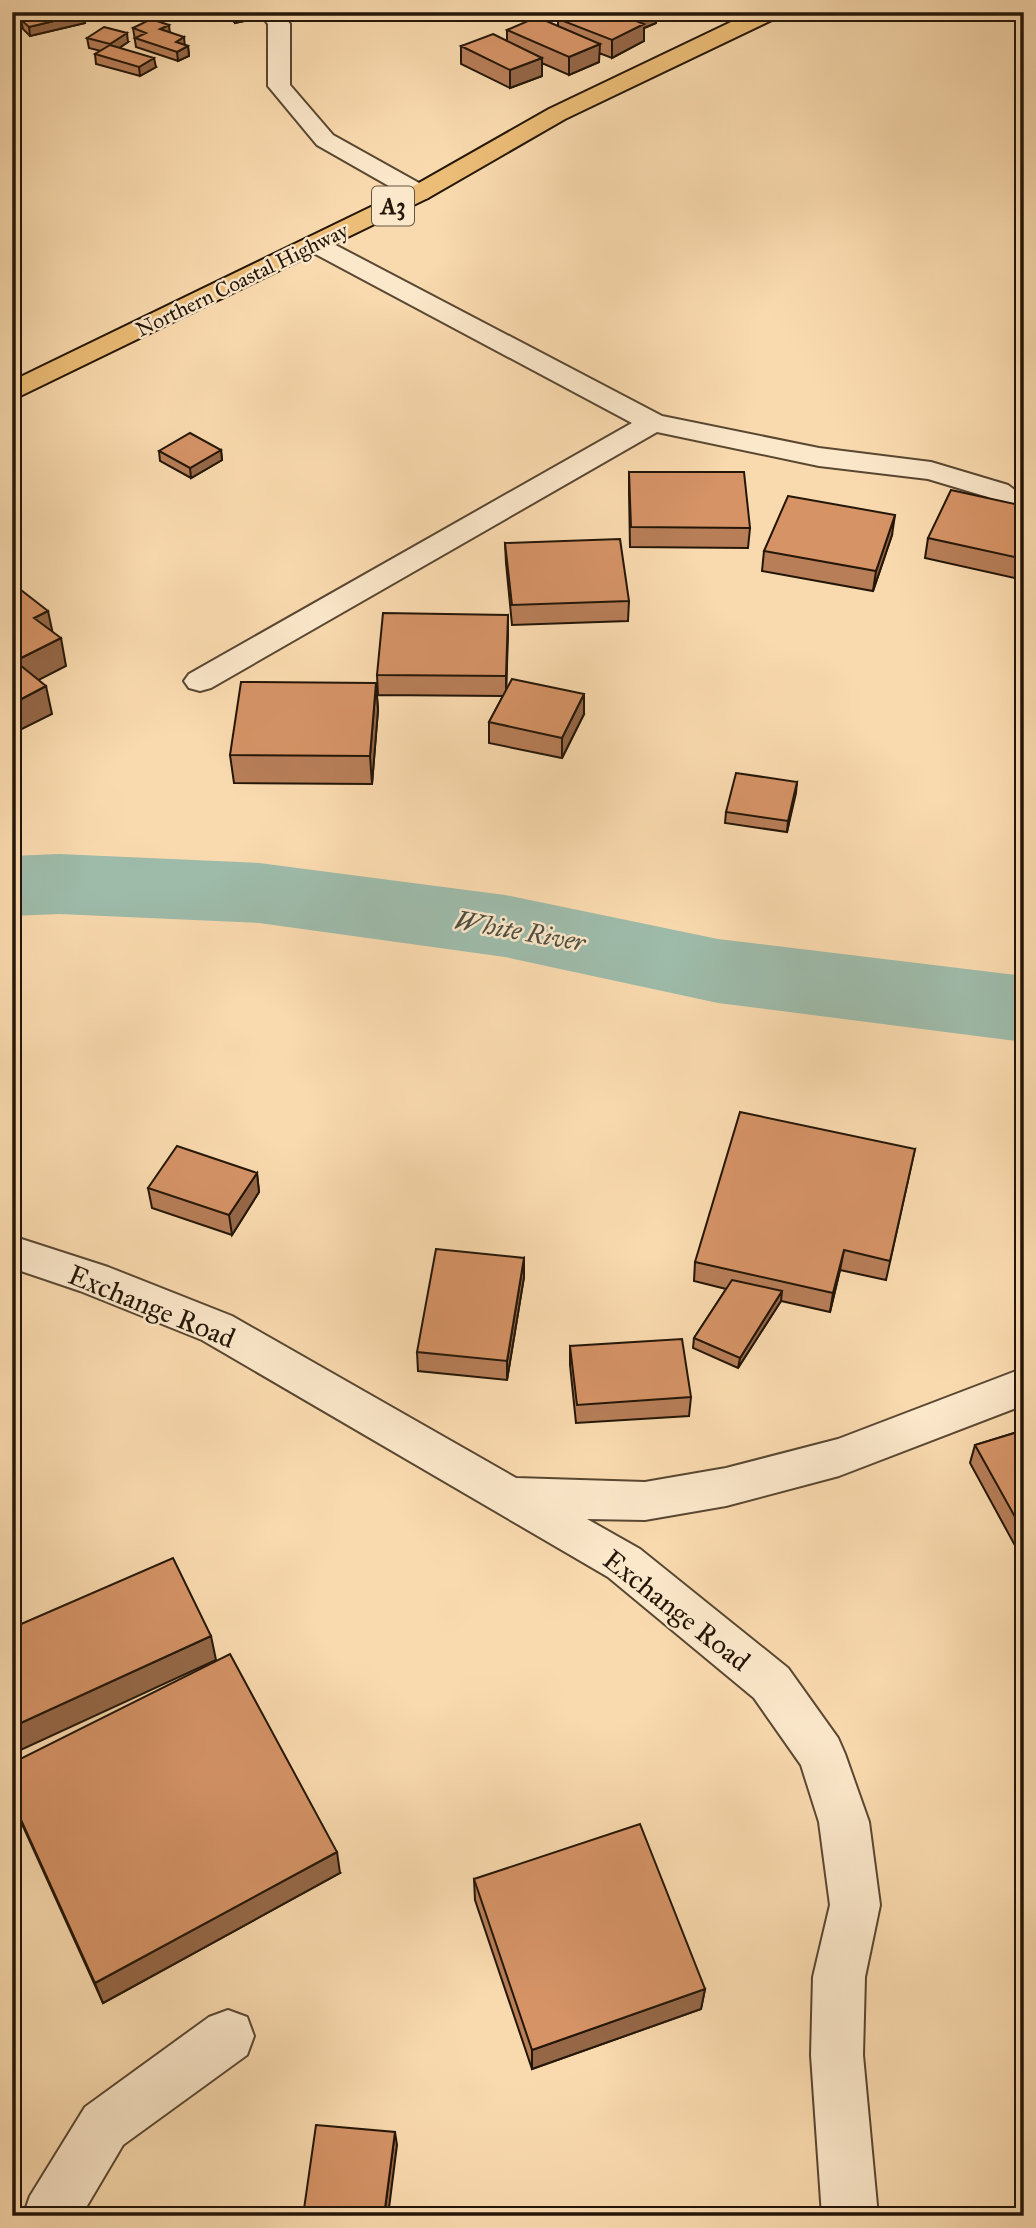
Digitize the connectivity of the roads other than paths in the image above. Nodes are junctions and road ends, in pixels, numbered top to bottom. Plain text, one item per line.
1 (270, 12) edge
2 (770, 12) edge
3 (419, 193) junction
4 (315, 244) junction
5 (12, 392) edge
6 (653, 423) junction
7 (1024, 511) edge
8 (200, 681) dead end
9 (12, 1252) edge
10 (1024, 1386) edge
11 (506, 1496) junction
12 (228, 2036) dead end
13 (50, 2216) edge
14 (850, 2216) edge

1 - 3 street
2 - 3 main road, Northern Coastal Highway / A3
3 - 4 main road, Northern Coastal Highway / A3
4 - 5 main road, Northern Coastal Highway / A3
4 - 6 street
6 - 7 street
6 - 8 street
9 - 11 street, Exchange Road
10 - 11 street
11 - 14 street, Exchange Road
12 - 13 street

